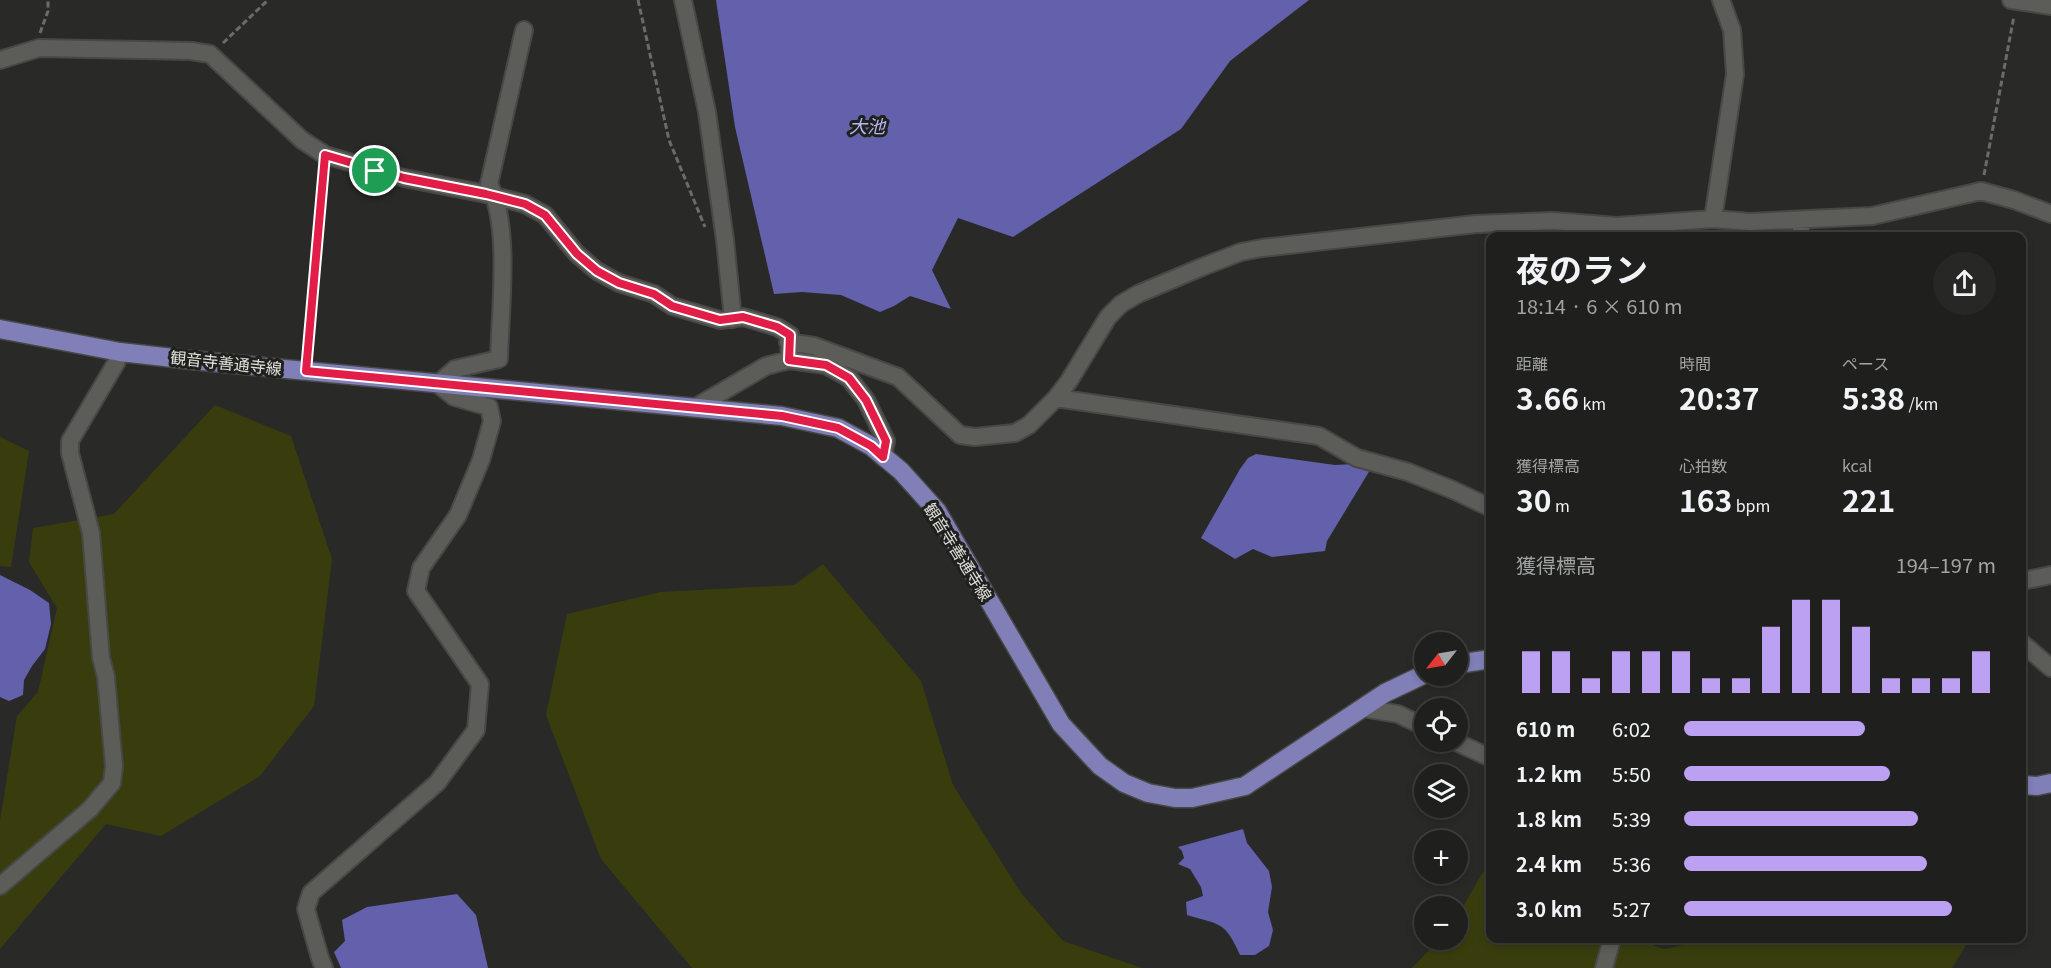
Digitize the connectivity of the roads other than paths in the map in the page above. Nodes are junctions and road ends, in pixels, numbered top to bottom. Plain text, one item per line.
1 (683, 0) edge
2 (1721, 0) edge
3 (2014, 0) edge
4 (2051, 6) edge
5 (524, 30) dead end
6 (0, 60) edge
7 (495, 196) junction
8 (2051, 214) edge
9 (1713, 219) junction
10 (1801, 229) edge
11 (733, 319) junction
12 (0, 329) edge
13 (788, 342) junction
14 (120, 352) junction
15 (789, 360) junction
16 (438, 384) junction
17 (1056, 398) junction
18 (696, 407) junction
19 (883, 457) junction
20 (1486, 506) edge
21 (2051, 575) edge
22 (2026, 580) edge
23 (2026, 646) edge
24 (1486, 660) edge
25 (1468, 662) edge
26 (2051, 668) edge
27 (1414, 679) edge
28 (1362, 708) junction
29 (1414, 722) edge
30 (1468, 747) edge
31 (1486, 756) edge
32 (2051, 783) edge
33 (2026, 785) edge
34 (0, 886) edge
35 (1610, 943) edge
36 (324, 968) edge
37 (1604, 968) edge

1 - 11 street
2 - 9 street
3 - 4 street
5 - 7 street
6 - 7 street
7 - 11 street
7 - 16 street
8 - 10 street
9 - 10 street
9 - 17 street
11 - 13 street
12 - 14 main road, 観音寺善通寺線
13 - 15 street
13 - 17 street
14 - 16 main road, 観音寺善通寺線
14 - 34 street
15 - 18 street
15 - 19 street
16 - 18 main road, 観音寺善通寺線
16 - 36 street
17 - 20 street
18 - 19 main road, 観音寺善通寺線
19 - 28 main road, 観音寺善通寺線
21 - 22 street
23 - 26 street
24 - 25 main road
27 - 28 main road, 観音寺善通寺線
28 - 29 street
30 - 31 street
32 - 33 main road
35 - 37 street

